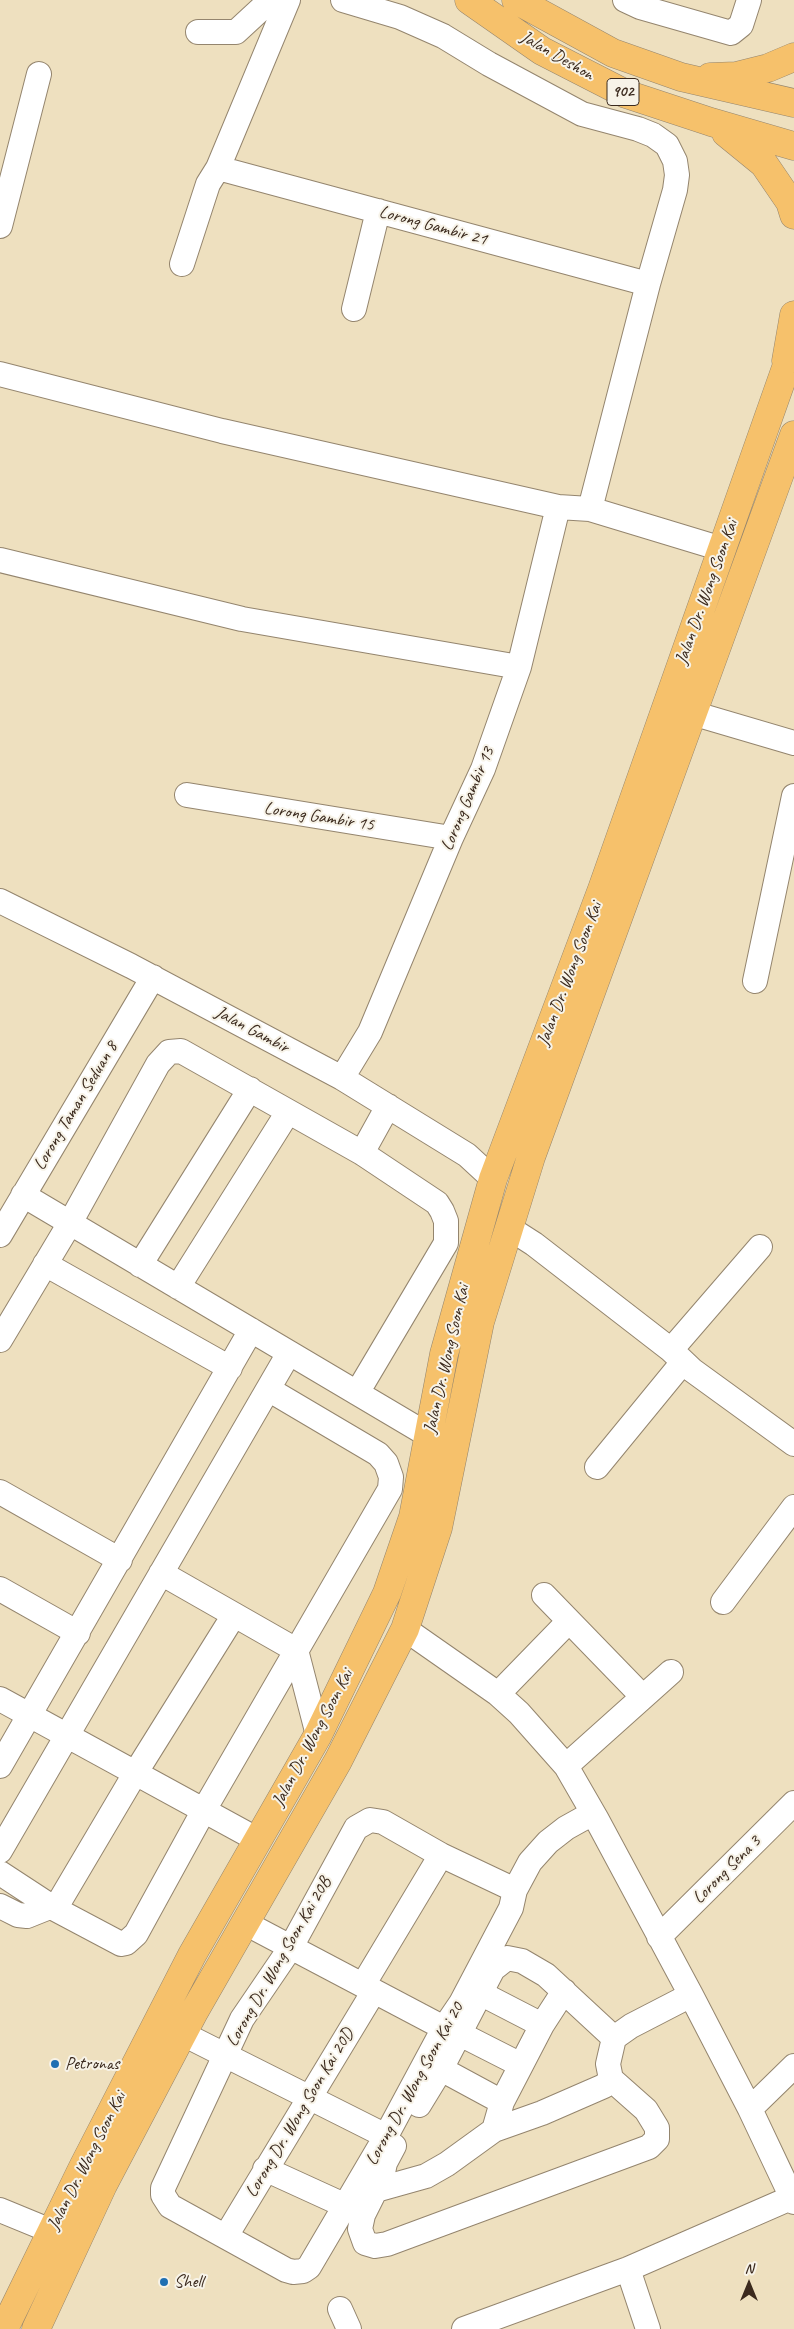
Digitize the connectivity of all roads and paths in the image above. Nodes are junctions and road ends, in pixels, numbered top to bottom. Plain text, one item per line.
1 (343, 0) edge
2 (469, 0) edge
3 (516, 0) edge
4 (625, 0) edge
5 (749, 0) edge
6 (286, 2) edge
7 (664, 7) edge
8 (198, 32) dead end
9 (794, 57) edge
10 (39, 74) dead end
11 (681, 77) junction
12 (794, 103) edge
13 (711, 122) junction
14 (794, 146) edge
15 (218, 168) junction
16 (378, 212) junction
17 (794, 215) edge
18 (0, 226) edge
19 (182, 264) dead end
20 (648, 284) junction
21 (354, 309) dead end
22 (794, 315) edge
23 (794, 345) edge
24 (0, 374) edge
25 (783, 380) junction
26 (794, 435) edge
27 (558, 506) junction
28 (590, 509) junction
29 (722, 549) junction
30 (0, 560) edge
31 (519, 666) junction
32 (692, 713) junction
33 (794, 744) edge
34 (187, 795) dead end
35 (794, 796) edge
36 (451, 838) junction
37 (0, 901) edge
38 (153, 977) junction
39 (755, 981) dead end
40 (348, 1070) junction
41 (250, 1089) junction
42 (388, 1106) junction
43 (288, 1112) junction
44 (362, 1153) junction
45 (493, 1179) junction
46 (23, 1195) junction
47 (70, 1223) junction
48 (509, 1228) junction
49 (0, 1235) edge
50 (760, 1247) dead end
51 (45, 1264) junction
52 (140, 1265) junction
53 (178, 1287) junction
54 (251, 1330) junction
55 (0, 1340) edge
56 (289, 1353) junction
57 (677, 1356) junction
58 (230, 1368) junction
59 (268, 1389) junction
60 (357, 1393) junction
61 (428, 1435) junction
62 (794, 1444) edge
63 (597, 1467) dead end
64 (0, 1492) edge
65 (794, 1507) edge
66 (120, 1560) junction
67 (161, 1573) junction
68 (0, 1589) edge
69 (544, 1595) dead end
70 (723, 1602) dead end
71 (234, 1615) junction
72 (569, 1621) junction
73 (405, 1629) junction
74 (78, 1633) junction
75 (296, 1650) junction
76 (671, 1672) dead end
77 (498, 1694) junction
78 (643, 1697) junction
79 (0, 1699) edge
80 (31, 1716) junction
81 (68, 1734) junction
82 (318, 1735) junction
83 (2, 1759) edge
84 (566, 1766) junction
85 (136, 1772) junction
86 (794, 1803) edge
87 (204, 1810) junction
88 (593, 1813) junction
89 (258, 1840) junction
90 (0, 1851) edge
91 (441, 1855) junction
92 (0, 1873) edge
93 (515, 1890) junction
94 (0, 1906) edge
95 (54, 1907) junction
96 (245, 1923) junction
97 (659, 1937) junction
98 (290, 1947) junction
99 (368, 1988) junction
100 (564, 1991) junction
101 (480, 1993) junction
102 (691, 1995) junction
103 (542, 2025) junction
104 (452, 2031) junction
105 (182, 2034) junction
106 (614, 2038) junction
107 (226, 2054) junction
108 (521, 2065) junction
109 (794, 2066) edge
110 (441, 2069) junction
111 (612, 2079) junction
112 (310, 2099) junction
113 (502, 2102) junction
114 (750, 2109) junction
115 (494, 2130) junction
116 (386, 2136) junction
117 (265, 2168) junction
118 (376, 2190) junction
119 (793, 2200) edge
120 (346, 2206) junction
121 (0, 2210) edge
122 (51, 2231) junction
123 (226, 2236) junction
124 (628, 2269) junction
125 (4, 2329) edge
126 (36, 2329) edge
127 (464, 2329) edge
128 (648, 2329) edge

1 - 20 street
2 - 13 main road, Jalan Deshon / 902
3 - 11 main road, Jalan Deshon / 902
4 - 7 street
5 - 7 street
6 - 8 street
6 - 15 street
9 - 11 main road
10 - 18 street
11 - 12 main road, Jalan Deshon / 902
13 - 14 main road, Jalan Deshon / 902
13 - 17 main road
15 - 16 street, Lorong Gambir 21
15 - 19 street
16 - 20 street, Lorong Gambir 21
16 - 21 street
20 - 28 street
22 - 25 main road
23 - 25 main road, Jalan Dr. Wong Soon Kai
24 - 27 street
25 - 29 main road, Jalan Dr. Wong Soon Kai
26 - 32 main road, Jalan Dr. Wong Soon Kai
27 - 28 street
27 - 31 street, Lorong Gambir 13
28 - 29 street
29 - 45 main road, Jalan Dr. Wong Soon Kai
30 - 31 street
31 - 36 street, Lorong Gambir 13
32 - 33 street
32 - 48 main road, Jalan Dr. Wong Soon Kai
34 - 36 street, Lorong Gambir 15
35 - 39 street
36 - 40 street, Lorong Gambir 13
37 - 38 street, Jalan Gambir
38 - 40 street, Jalan Gambir
38 - 46 street, Lorong Taman Seduan 8
40 - 42 street, Jalan Gambir
41 - 43 street
41 - 47 street
41 - 52 street
42 - 44 street
42 - 45 street, Jalan Gambir
43 - 44 street
43 - 53 street
44 - 60 street
45 - 61 main road, Jalan Dr. Wong Soon Kai
46 - 47 street
46 - 49 street, Lorong Taman Seduan 8
47 - 51 street
47 - 52 street
48 - 57 street
48 - 73 main road, Jalan Dr. Wong Soon Kai
50 - 57 street
51 - 55 street
51 - 58 street
52 - 53 street
53 - 54 street
54 - 56 street
54 - 58 street
56 - 59 street
56 - 60 street
57 - 62 street
57 - 63 street
58 - 66 street
59 - 67 street
59 - 75 street
60 - 61 street
61 - 82 main road, Jalan Dr. Wong Soon Kai
64 - 66 street
65 - 70 street
66 - 74 street
67 - 71 street
67 - 81 street
68 - 74 street
69 - 72 street
71 - 75 street
71 - 85 street
72 - 77 street
72 - 78 street
73 - 77 street
73 - 96 main road, Jalan Dr. Wong Soon Kai
74 - 80 street
75 - 82 street
75 - 87 street
76 - 78 street
77 - 84 street
78 - 84 street
79 - 80 street
80 - 81 street
80 - 83 street
81 - 85 street
81 - 90 street
82 - 89 main road, Jalan Dr. Wong Soon Kai
84 - 88 street
85 - 87 street
85 - 95 street
86 - 97 street, Lorong Sena 3
87 - 89 street
87 - 95 street
88 - 93 street, Lorong Dr. Wong Soon Kai 20
88 - 97 street
89 - 122 main road, Jalan Dr. Wong Soon Kai
91 - 93 street
91 - 98 street, Lorong Dr. Wong Soon Kai 20B
91 - 99 street, Lorong Dr. Wong Soon Kai 20D
92 - 95 street
93 - 104 street, Lorong Dr. Wong Soon Kai 20
94 - 95 street
96 - 98 street
96 - 105 main road, Jalan Dr. Wong Soon Kai
97 - 102 street
98 - 99 street
98 - 107 street, Lorong Dr. Wong Soon Kai 20B
99 - 104 street
99 - 112 street, Lorong Dr. Wong Soon Kai 20D
100 - 101 street
100 - 103 street
100 - 106 street
101 - 103 street
101 - 104 street
102 - 106 street
102 - 114 street
103 - 108 street
104 - 108 street
104 - 110 street
104 - 116 street, Lorong Dr. Wong Soon Kai 20
105 - 107 street
105 - 126 main road, Jalan Dr. Wong Soon Kai
106 - 111 street
107 - 112 street
107 - 123 street, Lorong Dr. Wong Soon Kai 20B
108 - 113 street
109 - 114 street
110 - 113 street
110 - 118 street
111 - 115 street
111 - 118 street
112 - 116 street
112 - 117 street, Lorong Dr. Wong Soon Kai 20D
113 - 115 street
114 - 119 street
115 - 118 street
116 - 120 street, Lorong Dr. Wong Soon Kai 20
117 - 120 street
117 - 123 street, Lorong Dr. Wong Soon Kai 20D
119 - 124 street
120 - 123 street, Lorong Dr. Wong Soon Kai 20
121 - 122 street
122 - 125 main road, Jalan Dr. Wong Soon Kai
124 - 127 street
124 - 128 street

